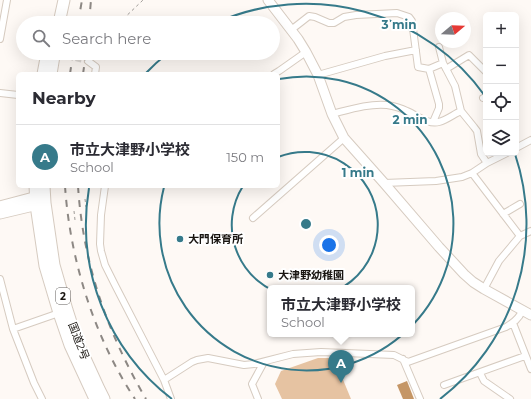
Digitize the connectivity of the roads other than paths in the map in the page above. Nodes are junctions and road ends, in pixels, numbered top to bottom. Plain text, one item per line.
1 (7, 0) edge
2 (57, 0) edge
3 (64, 0) edge
4 (268, 0) edge
5 (54, 16) edge
6 (61, 16) edge
7 (291, 30) junction
8 (1, 32) edge
9 (0, 39) edge
10 (439, 48) edge
11 (416, 50) junction
12 (306, 52) junction
13 (49, 60) edge
14 (52, 60) edge
15 (88, 61) tunnel mouth
16 (443, 63) junction
17 (429, 69) junction
18 (446, 69) junction
19 (483, 69) edge
20 (44, 72) edge
21 (51, 72) edge
22 (95, 72) edge
23 (277, 72) edge
24 (318, 75) junction
25 (0, 93) edge
26 (16, 95) edge
27 (461, 110) junction
28 (332, 114) junction
29 (433, 122) junction
30 (344, 138) junction
31 (531, 140) edge
32 (519, 146) edge
33 (501, 156) edge
34 (487, 163) junction
35 (472, 173) junction
36 (384, 183) junction
37 (105, 188) edge
38 (40, 195) edge
39 (520, 204) dead end
40 (0, 206) edge
41 (0, 214) edge
42 (503, 214) junction
43 (253, 218) dead end
44 (531, 232) edge
45 (520, 236) junction
46 (0, 279) edge
47 (484, 289) junction
48 (59, 313) junction
49 (527, 313) edge
50 (513, 323) junction
51 (13, 329) junction
52 (525, 356) junction
53 (403, 359) junction
54 (264, 362) junction
55 (531, 369) edge
56 (480, 373) junction
57 (164, 380) junction
58 (444, 385) dead end
59 (257, 398) edge
60 (42, 399) edge
61 (95, 399) edge
62 (104, 399) edge
63 (171, 399) edge
64 (420, 399) edge
65 (510, 399) edge

1 - 8 street
2 - 5 highway
3 - 6 highway
4 - 7 street
7 - 11 street
7 - 12 street
8 - 9 street
10 - 16 street
11 - 17 street
11 - 24 street
12 - 23 street
12 - 24 street
13 - 20 highway
14 - 21 highway
15 - 22 street
16 - 17 street
16 - 18 street
17 - 29 street
18 - 19 street
18 - 27 street
24 - 28 street
25 - 26 street
27 - 29 street
27 - 34 street
28 - 29 street
28 - 30 street
30 - 36 street
30 - 43 street
31 - 32 street
33 - 34 street
34 - 35 street
35 - 36 street
35 - 42 street
36 - 47 street
37 - 57 street
38 - 40 street
38 - 41 street
38 - 48 highway, 国道2号 / 2
38 - 62 highway, 国道2号 / 2
39 - 42 street
42 - 45 street
44 - 45 street
45 - 47 street
46 - 51 street
47 - 49 street
48 - 51 street
48 - 61 highway, 国道2号 / 2
49 - 50 street
50 - 52 street
50 - 53 street
51 - 60 street
52 - 55 street
52 - 56 street
53 - 54 street
53 - 64 street
54 - 57 street
54 - 59 street
56 - 58 street
56 - 65 street
57 - 63 street

